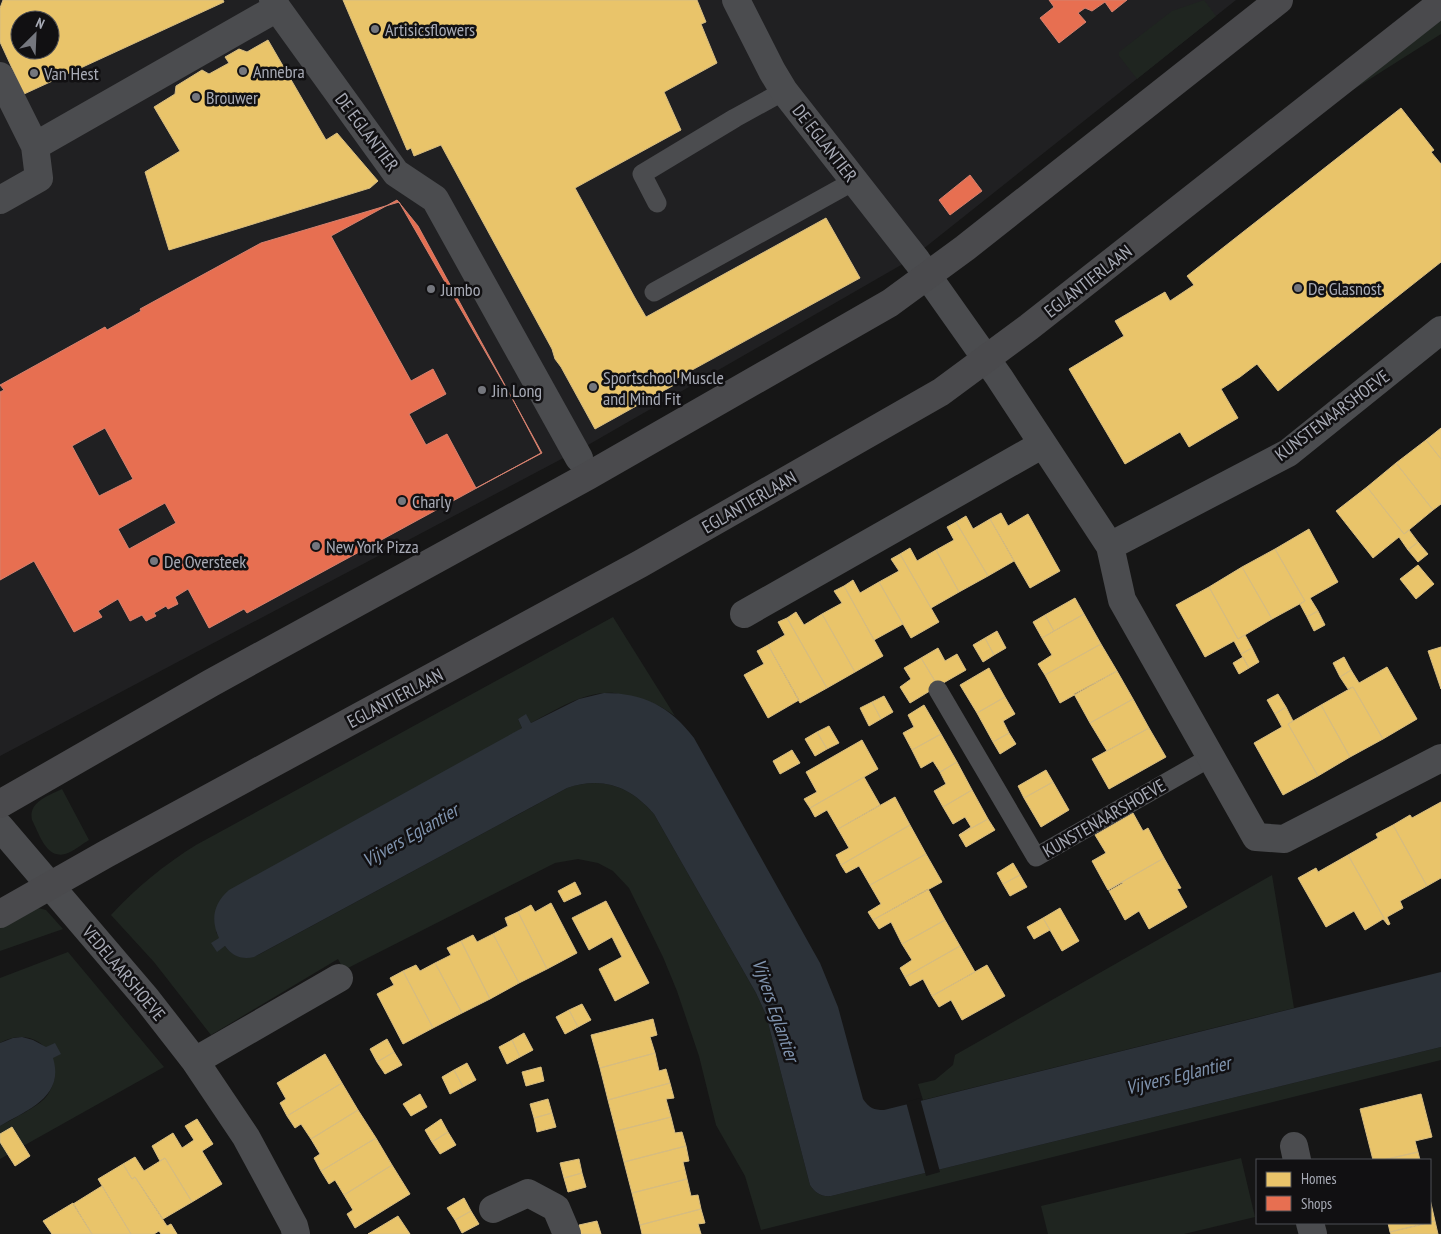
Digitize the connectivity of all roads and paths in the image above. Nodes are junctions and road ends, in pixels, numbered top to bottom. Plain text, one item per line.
1 (736, 0) edge
2 (1279, 0) edge
3 (1441, 3) edge
4 (275, 4) edge
5 (0, 76) edge
6 (784, 91) junction
7 (36, 146) junction
8 (854, 181) junction
9 (0, 200) edge
10 (657, 203) dead end
11 (928, 276) junction
12 (654, 292) dead end
13 (1441, 330) edge
14 (986, 360) junction
15 (1043, 444) junction
16 (579, 458) dead end
17 (1110, 546) junction
18 (744, 614) dead end
19 (938, 690) dead end
20 (1211, 757) junction
21 (1441, 758) edge
22 (0, 804) edge
23 (0, 827) edge
24 (49, 887) junction
25 (0, 914) edge
26 (339, 978) dead end
27 (195, 1061) junction
28 (493, 1209) dead end
29 (290, 1231) edge
30 (567, 1234) edge

1 - 6 street, DE EGLANTIER
2 - 11 street
3 - 14 street, EGLANTIERLAAN
4 - 7 street, DE EGLANTIER
4 - 16 street, DE EGLANTIER
5 - 7 street
6 - 8 street, DE EGLANTIER
6 - 10 lane
7 - 9 street
8 - 11 street, DE EGLANTIER
8 - 12 lane
11 - 14 street, DE EGLANTIER
11 - 22 street
13 - 17 street, KUNSTENAARSHOEVE
14 - 15 street
14 - 24 street, EGLANTIERLAAN
15 - 17 street
15 - 18 street
17 - 20 street
19 - 20 lane, KUNSTENAARSHOEVE
20 - 21 street
23 - 24 street, VEDELAARSHOEVE
24 - 25 street, EGLANTIERLAAN
24 - 27 street, VEDELAARSHOEVE
26 - 27 street
27 - 29 street, VEDELAARSHOEVE
28 - 30 street

